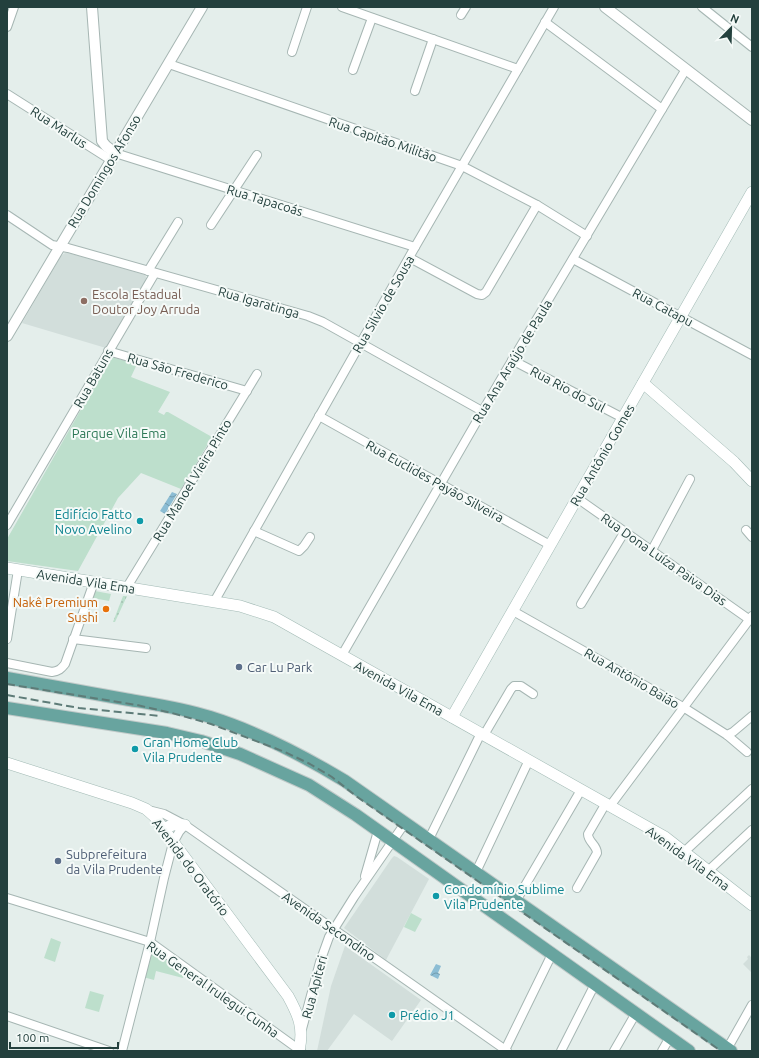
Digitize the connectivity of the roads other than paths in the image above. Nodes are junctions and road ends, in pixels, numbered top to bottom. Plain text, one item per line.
1 (14, 7) edge
2 (92, 7) edge
3 (202, 7) edge
4 (307, 7) edge
5 (342, 7) edge
6 (466, 7) edge
7 (554, 7) edge
8 (605, 7) edge
9 (702, 7) edge
10 (461, 15) dead end
11 (372, 18) junction
12 (545, 22) junction
13 (7, 27) edge
14 (433, 39) junction
15 (752, 47) edge
16 (292, 52) dead end
17 (168, 64) junction
18 (518, 69) junction
19 (686, 69) junction
20 (353, 70) dead end
21 (415, 91) dead end
22 (7, 94) edge
23 (662, 109) junction
24 (752, 120) edge
25 (257, 155) dead end
26 (113, 156) junction
27 (462, 166) junction
28 (235, 190) junction
29 (752, 192) edge
30 (537, 205) junction
31 (7, 215) edge
32 (178, 222) dead end
33 (212, 226) dead end
34 (587, 236) junction
35 (60, 247) junction
36 (415, 247) junction
37 (410, 258) junction
38 (573, 259) junction
39 (152, 272) junction
40 (682, 316) junction
41 (9, 329) edge
42 (361, 343) junction
43 (108, 351) junction
44 (752, 355) edge
45 (512, 360) junction
46 (258, 374) dead end
47 (644, 382) junction
48 (247, 391) junction
49 (482, 411) junction
50 (319, 416) junction
51 (623, 418) junction
52 (690, 479) dead end
53 (752, 481) edge
54 (441, 484) junction
55 (577, 498) junction
56 (7, 526) edge
57 (746, 530) dead end
58 (254, 531) junction
59 (625, 531) junction
60 (310, 537) dead end
61 (752, 537) edge
62 (550, 545) junction
63 (652, 550) junction
64 (12, 569) edge
65 (94, 582) junction
66 (127, 587) junction
67 (214, 602) junction
68 (581, 604) dead end
69 (513, 611) junction
70 (751, 618) edge
71 (7, 639) edge
72 (73, 639) junction
73 (146, 648) dead end
74 (342, 655) junction
75 (7, 663) edge
76 (7, 678) edge
77 (533, 694) dead end
78 (7, 708) edge
79 (683, 708) junction
80 (752, 716) edge
81 (452, 717) junction
82 (482, 734) junction
83 (727, 735) junction
84 (747, 752) dead end
85 (529, 760) junction
86 (7, 763) edge
87 (752, 789) edge
88 (581, 790) junction
89 (608, 804) junction
90 (146, 809) junction
91 (405, 823) junction
92 (185, 825) junction
93 (164, 829) junction
94 (752, 830) edge
95 (378, 831) junction
96 (429, 839) junction
97 (393, 841) junction
98 (173, 843) junction
99 (684, 852) junction
100 (708, 871) junction
101 (476, 872) junction
102 (364, 883) junction
103 (577, 888) dead end
104 (7, 898) edge
105 (516, 901) junction
106 (752, 904) edge
107 (334, 930) junction
108 (150, 942) junction
109 (552, 954) junction
110 (595, 984) junction
111 (752, 1005) edge
112 (636, 1012) junction
113 (7, 1016) edge
114 (302, 1030) junction
115 (670, 1038) junction
116 (506, 1050) edge
117 (728, 1050) edge
118 (109, 1051) edge
119 (122, 1051) edge
120 (300, 1051) edge
121 (561, 1051) edge
122 (614, 1051) edge
123 (662, 1051) edge
124 (689, 1051) edge

1 - 13 street
2 - 26 street
3 - 17 street, Rua Domingos Afonso
4 - 16 street
5 - 11 street
6 - 10 street
7 - 12 street, Rua Silvio de Sousa
8 - 19 street
9 - 15 street
11 - 14 street
11 - 20 street
12 - 18 street, Rua Silvio de Sousa
12 - 23 street
14 - 18 street
14 - 21 street
17 - 26 street, Rua Domingos Afonso
17 - 27 street, Rua Capitão Militão
18 - 27 street, Rua Silvio de Sousa
19 - 23 street, Rua Ana Araújo de Paula
19 - 24 street
22 - 26 street, Rua Marlus
23 - 34 street, Rua Ana Araújo de Paula
25 - 28 street
26 - 28 street, Rua Tapacoás
26 - 35 street, Rua Domingos Afonso
27 - 30 street, Rua Capitão Militão
27 - 36 street, Rua Silvio de Sousa
28 - 33 street
28 - 36 street, Rua Tapacoás
29 - 40 main road, Rua Antônio Gomes
30 - 34 street, Rua Capitão Militão
30 - 37 street
31 - 35 street, Rua Igaratinga
32 - 39 street, Rua Batuns
34 - 38 street, Rua Ana Araújo de Paula
35 - 39 street, Rua Igaratinga
35 - 41 street, Rua Domingos Afonso
36 - 37 street, Rua Silvio de Sousa
37 - 42 street, Rua Silvio de Sousa
38 - 40 street, Rua Catapu
38 - 45 street, Rua Ana Araújo de Paula
39 - 42 street, Rua Igaratinga
39 - 43 street, Rua Batuns
40 - 44 street, Rua Catapu
40 - 47 main road, Rua Antônio Gomes
42 - 49 street, Rua Igaratinga
42 - 50 street, Rua Silvio de Sousa
43 - 48 street, Rua São Frederico
43 - 56 street, Rua Batuns
45 - 49 street, Rua Ana Araújo de Paula
45 - 51 street, Rua Rio do Sul
46 - 48 street, Rua Manoel Vieira Pinto
47 - 51 main road, Rua Antônio Gomes
47 - 53 main road
48 - 66 street, Rua Manoel Vieira Pinto
49 - 54 street, Rua Ana Araújo de Paula
50 - 54 street, Rua Euclides Payão Silveira
50 - 58 street, Rua Silvio de Sousa
51 - 55 main road, Rua Antônio Gomes
52 - 63 street
54 - 62 street, Rua Euclides Payão Silveira
54 - 74 street, Rua Ana Araújo de Paula
55 - 59 street, Rua Dona Luíza Paiva Dias
55 - 62 main road, Rua Antônio Gomes
57 - 61 street
58 - 60 street
58 - 67 street, Rua Silvio de Sousa
59 - 63 street, Rua Dona Luíza Paiva Dias
59 - 68 street
62 - 69 main road, Rua Antônio Gomes
63 - 70 street, Rua Dona Luíza Paiva Dias
64 - 65 main road, Avenida Vila Ema
64 - 71 street
65 - 66 main road, Avenida Vila Ema
65 - 72 street
66 - 67 main road, Avenida Vila Ema
67 - 74 main road, Avenida Vila Ema
69 - 79 street, Rua Antônio Baião
69 - 81 main road, Rua Antônio Gomes
70 - 79 street
72 - 73 street
72 - 75 street
74 - 81 main road, Avenida Vila Ema
76 - 91 main road
77 - 82 street
78 - 95 main road
79 - 83 street, Rua Antônio Baião
79 - 89 street
80 - 83 street
81 - 82 main road, Avenida Vila Ema
82 - 85 main road, Avenida Vila Ema
82 - 96 street
83 - 84 street, Rua Antônio Baião
85 - 88 main road, Avenida Vila Ema
85 - 101 street
86 - 90 main road, Avenida do Oratório
87 - 99 street
88 - 89 main road, Avenida Vila Ema
88 - 105 street
89 - 99 main road, Avenida Vila Ema
89 - 103 street
90 - 92 street, Avenida Secondino
90 - 93 main road, Avenida do Oratório
91 - 96 main road
91 - 97 street, Rua Apiteri
92 - 93 main road
92 - 98 street
92 - 107 street, Avenida Secondino
93 - 98 main road, Avenida do Oratório
94 - 100 street
95 - 97 main road
95 - 102 street, Rua Apiteri
96 - 101 main road
97 - 102 street, Rua Apiteri
97 - 109 main road
98 - 108 street
98 - 114 main road, Avenida do Oratório
99 - 100 main road, Avenida Vila Ema
100 - 106 main road, Avenida Vila Ema
101 - 105 main road
102 - 107 street, Rua Apiteri
104 - 108 street, Rua General Irulegui Cunha
105 - 117 main road
107 - 114 street, Rua Apiteri
107 - 116 street, Avenida Secondino
108 - 119 street
108 - 120 street, Rua General Irulegui Cunha
109 - 110 main road
109 - 116 street
110 - 112 main road
110 - 121 street
111 - 117 street
112 - 115 main road
112 - 122 street
113 - 118 street
114 - 120 main road, Avenida do Oratório
115 - 123 street
115 - 124 main road

